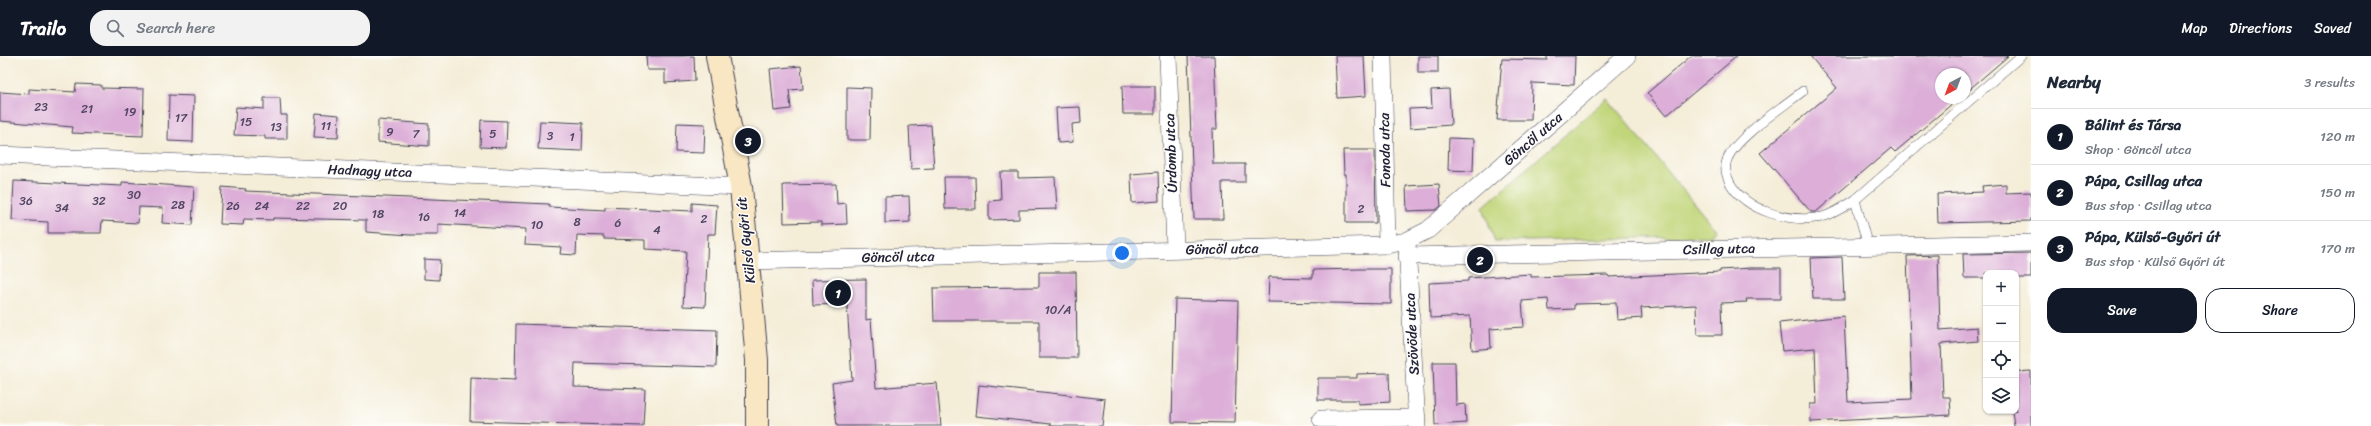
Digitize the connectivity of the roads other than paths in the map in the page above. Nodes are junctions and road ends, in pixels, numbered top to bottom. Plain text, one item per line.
1 (717, 56) edge
2 (1168, 56) edge
3 (1383, 56) edge
4 (1628, 56) edge
5 (2021, 56) edge
6 (1803, 90) dead end
7 (0, 155) edge
8 (741, 187) junction
9 (1855, 200) junction
10 (2031, 243) edge
11 (1387, 245) junction
12 (1868, 246) junction
13 (1407, 249) junction
14 (1175, 250) junction
15 (748, 261) junction
16 (1321, 419) dead end
17 (1417, 422) edge
18 (757, 426) edge

1 - 8 main road, Külső Győri út
2 - 14 street, Úrdomb utca
3 - 11 street, Fonoda utca
4 - 13 street, Göncöl utca
5 - 9 lane
6 - 9 lane
7 - 8 street, Hadnagy utca
8 - 15 main road, Külső Győri út
9 - 12 lane
10 - 12 street, Csillag utca
11 - 13 street, Göncöl utca
11 - 14 street, Göncöl utca
12 - 13 street, Csillag utca
13 - 17 street, Szövöde utca
14 - 15 street, Göncöl utca
15 - 18 main road, Külső Győri út
16 - 17 street

